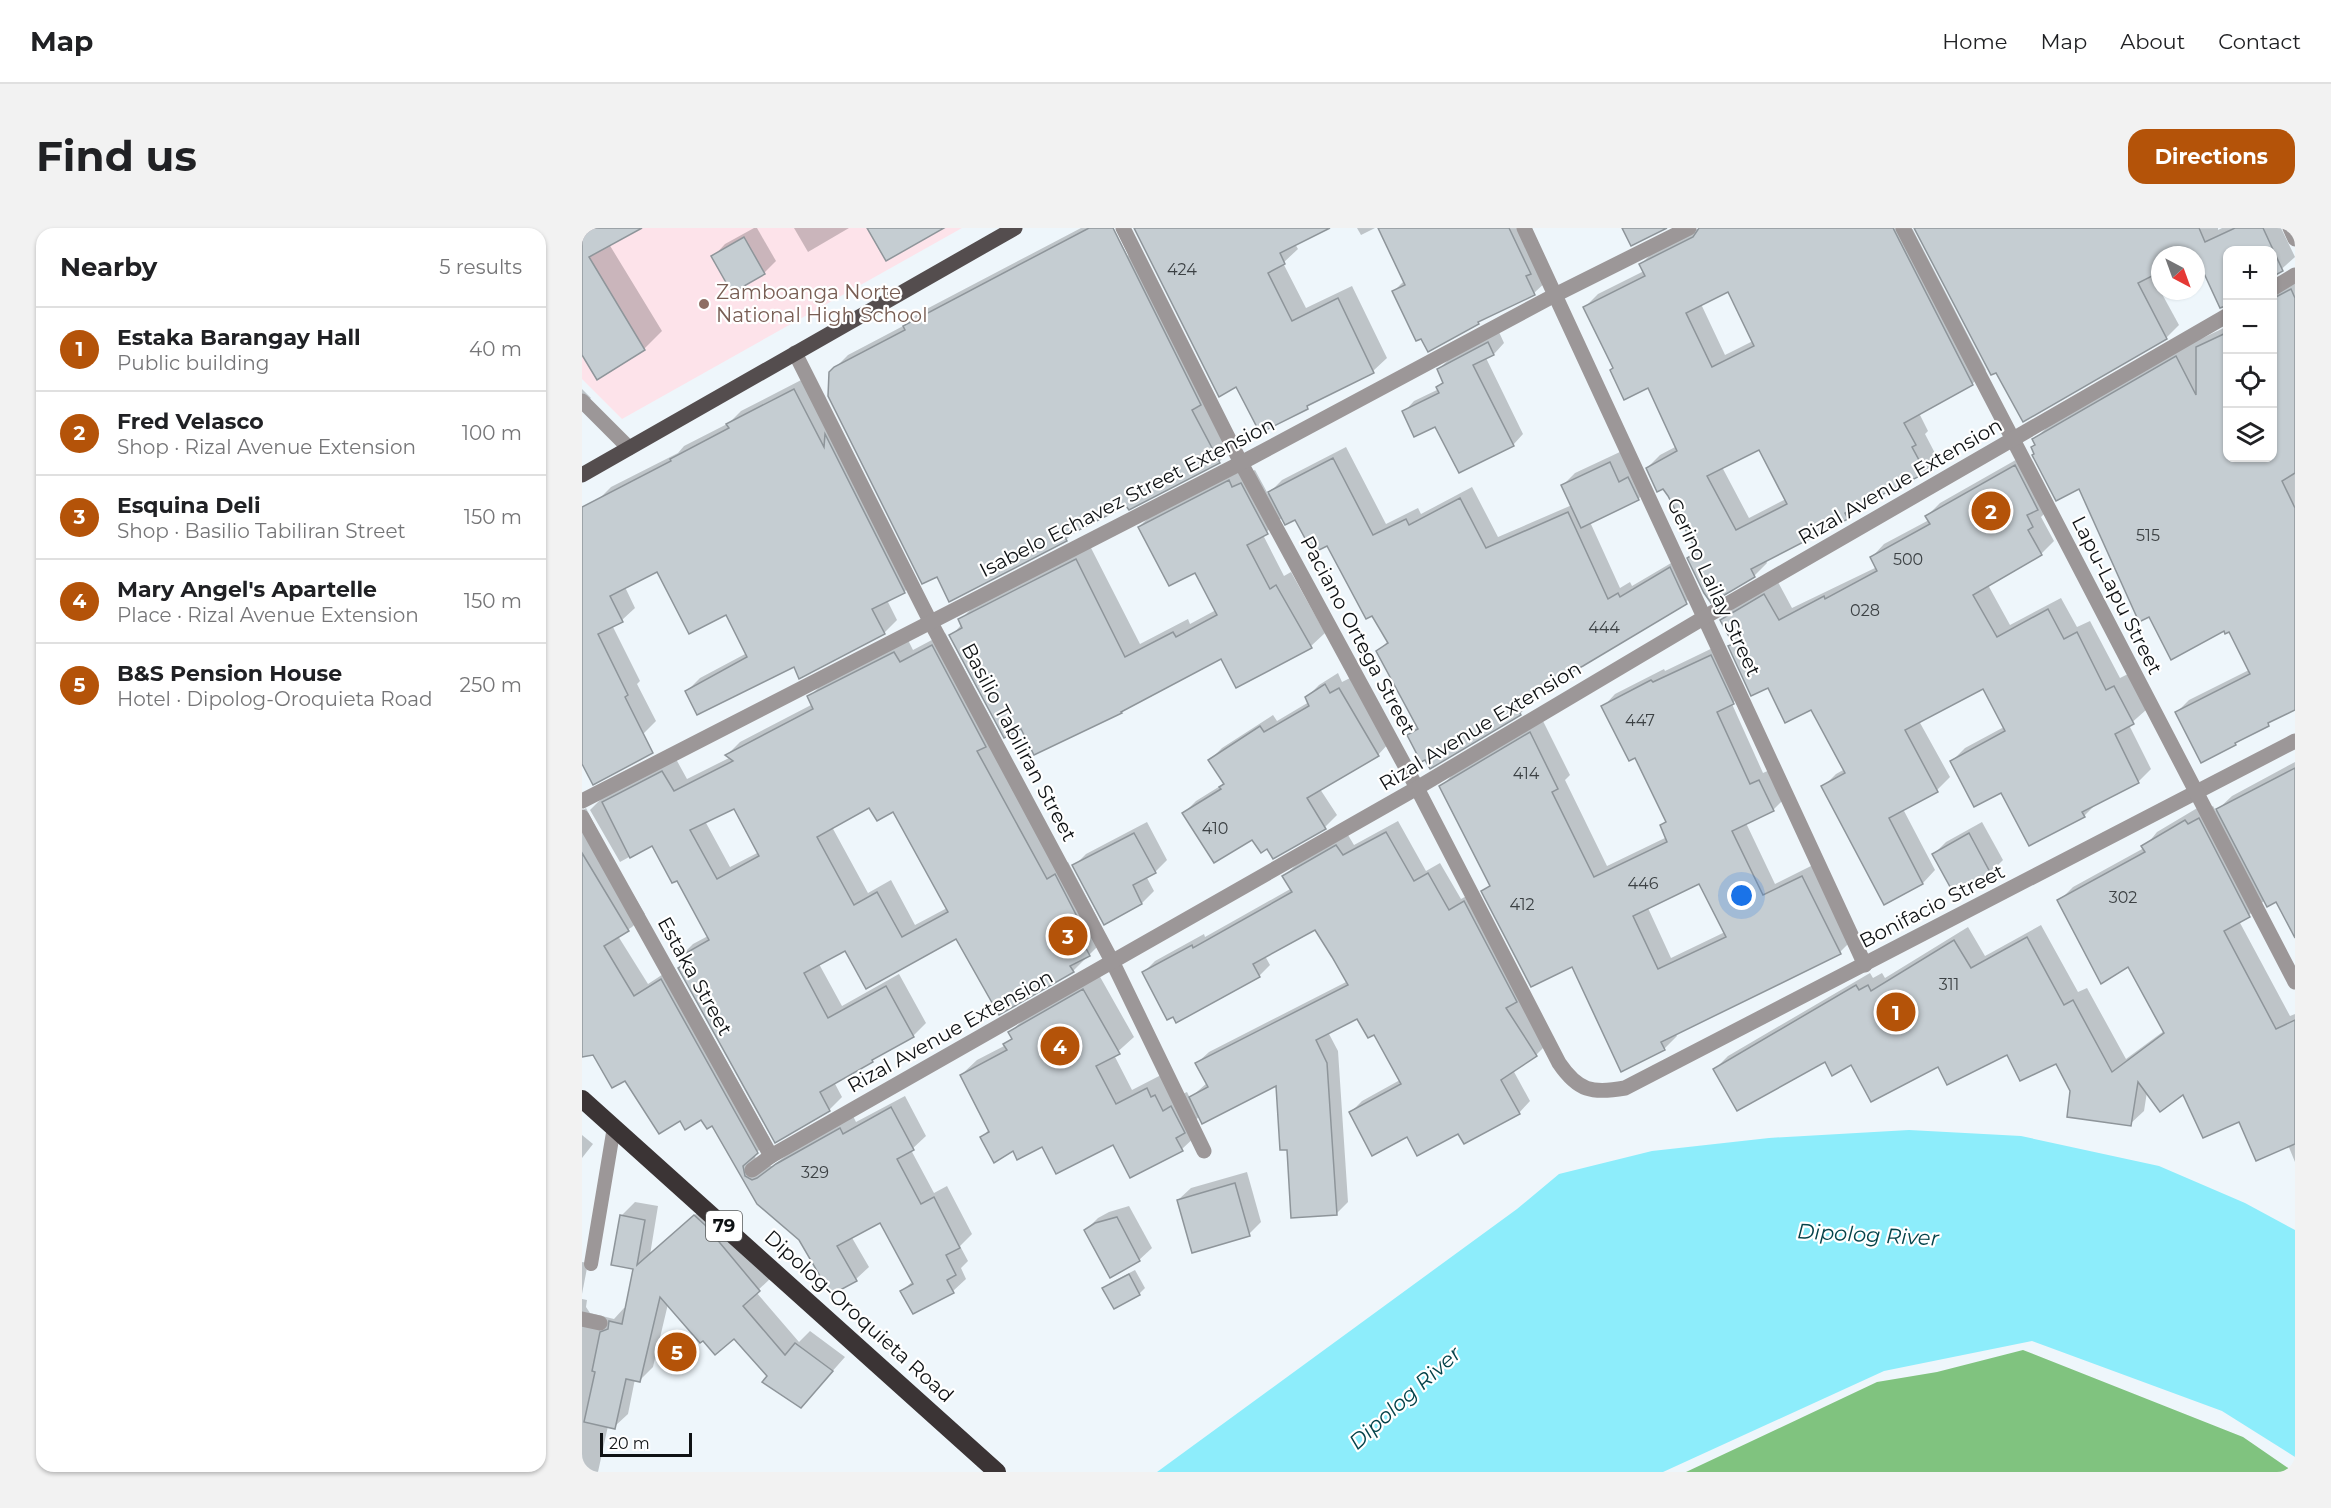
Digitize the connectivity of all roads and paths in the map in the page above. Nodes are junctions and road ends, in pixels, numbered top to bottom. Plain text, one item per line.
1 (1015, 228) edge
2 (1123, 228) edge
3 (1524, 228) edge
4 (1689, 228) edge
5 (1902, 228) edge
6 (2290, 228) edge
7 (2295, 238) edge
8 (2295, 275) edge
9 (2277, 286) edge
10 (1556, 295) junction
11 (2223, 318) edge
12 (795, 353) junction
13 (582, 401) edge
14 (2013, 441) junction
15 (629, 448) junction
16 (1241, 463) junction
17 (582, 475) edge
18 (1705, 617) junction
19 (930, 621) junction
20 (2295, 741) edge
21 (1417, 788) junction
22 (2196, 793) junction
23 (582, 801) edge
24 (582, 817) edge
25 (1113, 963) junction
26 (1865, 965) junction
27 (2295, 982) edge
28 (1582, 1088) joint
29 (582, 1099) edge
30 (614, 1126) junction
31 (1203, 1151) dead end
32 (771, 1156) junction
33 (752, 1170) dead end
34 (591, 1264) dead end
35 (582, 1319) edge
36 (600, 1323) dead end
37 (997, 1472) edge

1 - 12 main road
2 - 16 street, Paciano Ortega Street
3 - 10 street, Gerino Lailay Street
4 - 10 street, Isabelo Echavez Street Extension
5 - 14 street, Lapu-Lapu Street
6 - 7 street
8 - 9 street
10 - 16 street, Isabelo Echavez Street Extension
10 - 18 street, Gerino Lailay Street
11 - 14 street, Rizal Avenue Extension
12 - 15 main road
12 - 19 street, Basilio Tabiliran Street
13 - 15 street
14 - 18 street, Rizal Avenue Extension
14 - 22 street, Lapu-Lapu Street
15 - 17 main road
16 - 19 street, Isabelo Echavez Street Extension
16 - 21 street, Paciano Ortega Street
18 - 21 street, Rizal Avenue Extension
18 - 26 street, Gerino Lailay Street
19 - 23 street, Isabelo Echavez Street Extension
19 - 25 street, Basilio Tabiliran Street
20 - 22 street, Bonifacio Street
21 - 25 street, Rizal Avenue Extension
21 - 28 street, Paciano Ortega Street
22 - 26 street, Bonifacio Street
22 - 27 street, Lapu-Lapu Street
24 - 32 street, Estaka Street
25 - 31 street, Basilio Tabiliran Street
25 - 32 street, Rizal Avenue Extension
26 - 28 street, Bonifacio Street
29 - 30 highway, Dipolog-Oroquieta Road / 79
30 - 34 lane
30 - 37 highway, Dipolog-Oroquieta Road / 79
32 - 33 street, Rizal Avenue Extension
35 - 36 street

